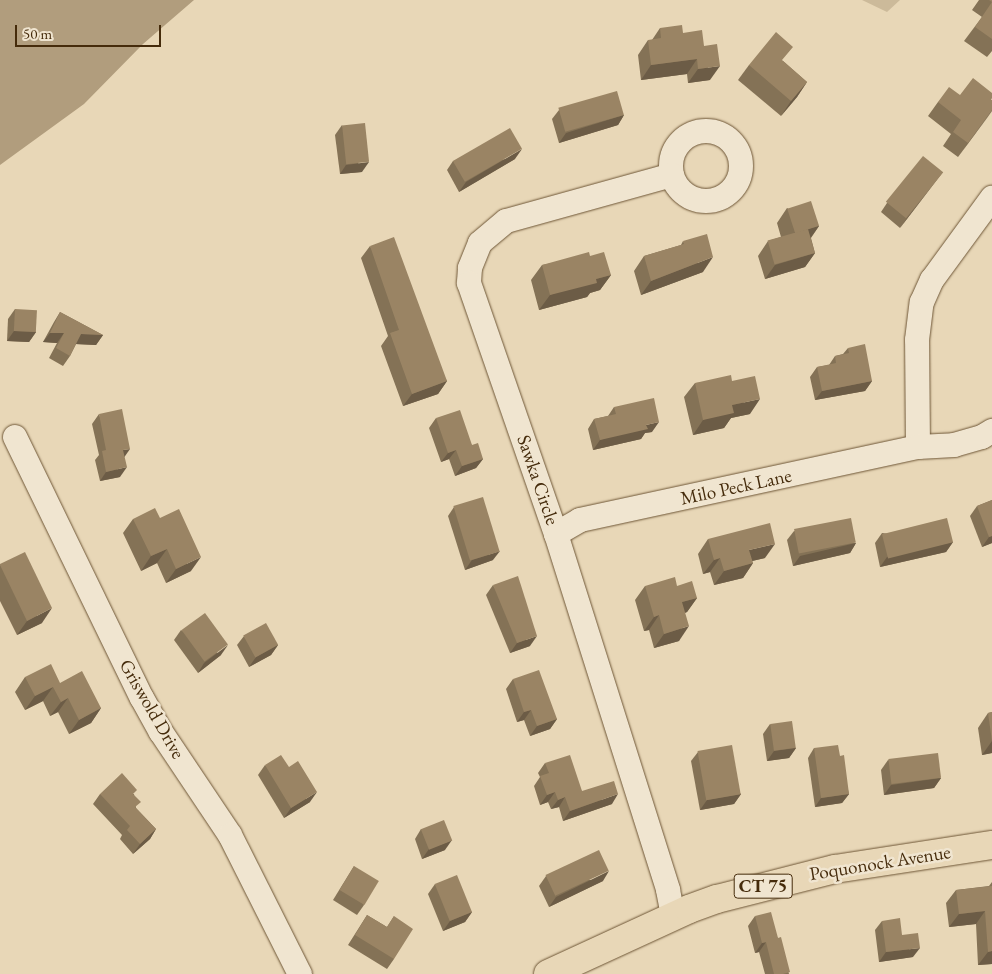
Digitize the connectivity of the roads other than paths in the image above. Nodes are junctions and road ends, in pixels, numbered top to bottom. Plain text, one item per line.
1 (672, 175) dead end
2 (992, 198) edge
3 (992, 431) edge
4 (15, 437) dead end
5 (918, 447) junction
6 (556, 534) junction
7 (992, 845) edge
8 (672, 916) junction
9 (300, 974) edge
10 (548, 974) edge

1 - 6 street, Sawka Circle
2 - 5 street
3 - 5 street, Milo Peck Lane
4 - 9 street, Griswold Drive
5 - 6 street, Milo Peck Lane
6 - 8 street, Sawka Circle
7 - 8 main road, Poquonock Avenue / CT 75
8 - 10 main road, Poquonock Avenue / CT 75

